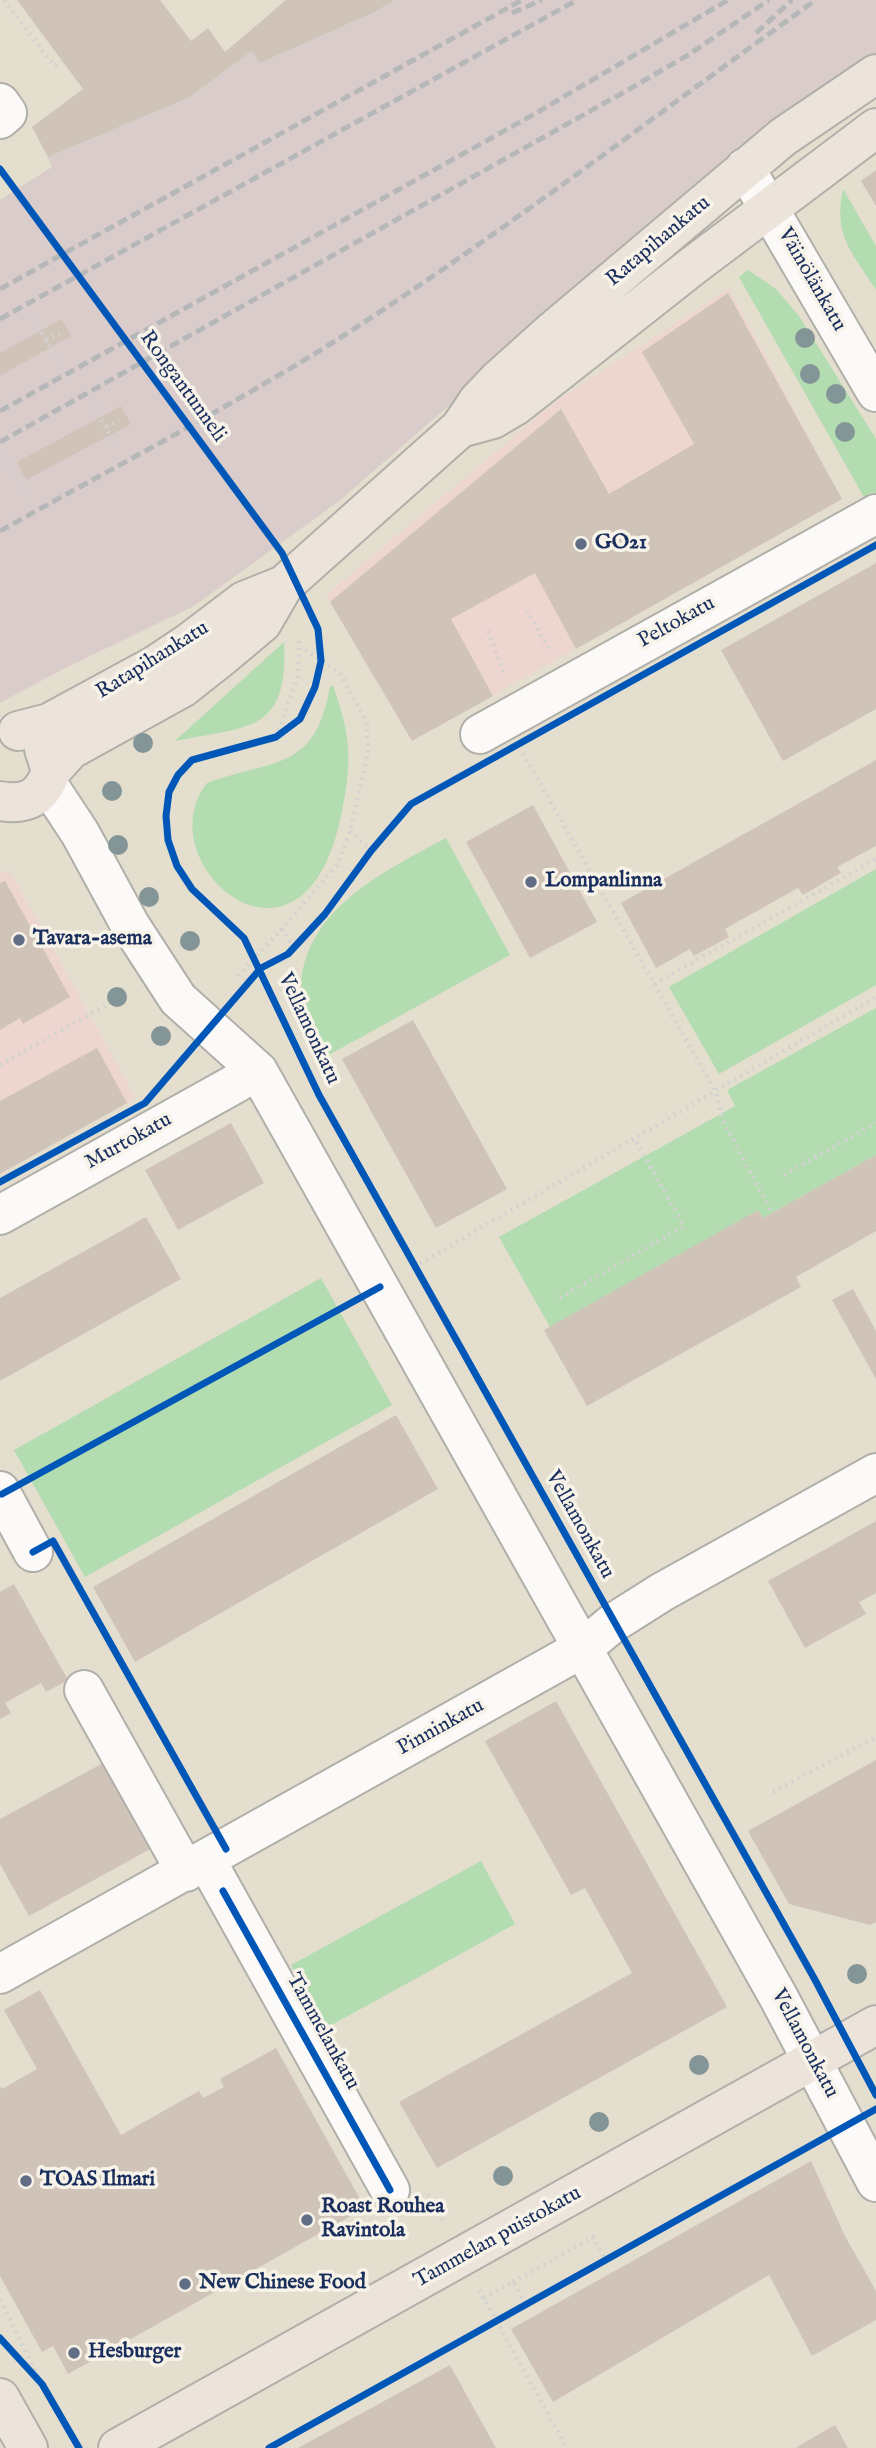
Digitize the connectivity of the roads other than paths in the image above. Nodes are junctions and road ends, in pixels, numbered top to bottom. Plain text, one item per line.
1 (876, 74) edge
2 (876, 128) edge
3 (745, 168) junction
4 (769, 209) junction
5 (876, 393) edge
6 (460, 428) junction
7 (876, 514) edge
8 (284, 585) junction
9 (9, 732) edge
10 (480, 734) dead end
11 (32, 788) edge
12 (258, 1071) junction
13 (0, 1214) edge
14 (876, 1472) edge
15 (6, 1502) edge
16 (33, 1552) dead end
17 (583, 1648) junction
18 (84, 1690) dead end
19 (196, 1866) junction
20 (0, 1974) edge
21 (876, 2025) edge
22 (813, 2061) junction
23 (876, 2182) edge
24 (390, 2190) dead end
25 (7, 2416) edge
26 (28, 2448) edge
27 (118, 2448) edge

1 - 3 main road, Ratapihankatu
2 - 4 main road, Ratapihankatu
3 - 4 street, Väinölänkatu
3 - 6 main road, Ratapihankatu
4 - 5 street, Väinölänkatu
4 - 6 main road, Ratapihankatu
6 - 8 main road, Ratapihankatu
7 - 10 street, Peltokatu
8 - 9 main road, Ratapihankatu
8 - 11 main road, Ratapihankatu
9 - 11 main road
11 - 12 street, Vellamonkatu
12 - 13 street, Murtokatu
12 - 17 street, Vellamonkatu
14 - 17 street, Pinninkatu
15 - 16 street
17 - 19 street, Pinninkatu
17 - 22 street, Vellamonkatu
18 - 19 street, Tammelankatu
19 - 20 street, Pinninkatu
19 - 24 street, Tammelankatu
21 - 22 main road, Tammelan puistokatu
22 - 23 street, Vellamonkatu
22 - 27 main road, Tammelan puistokatu
25 - 26 main road

